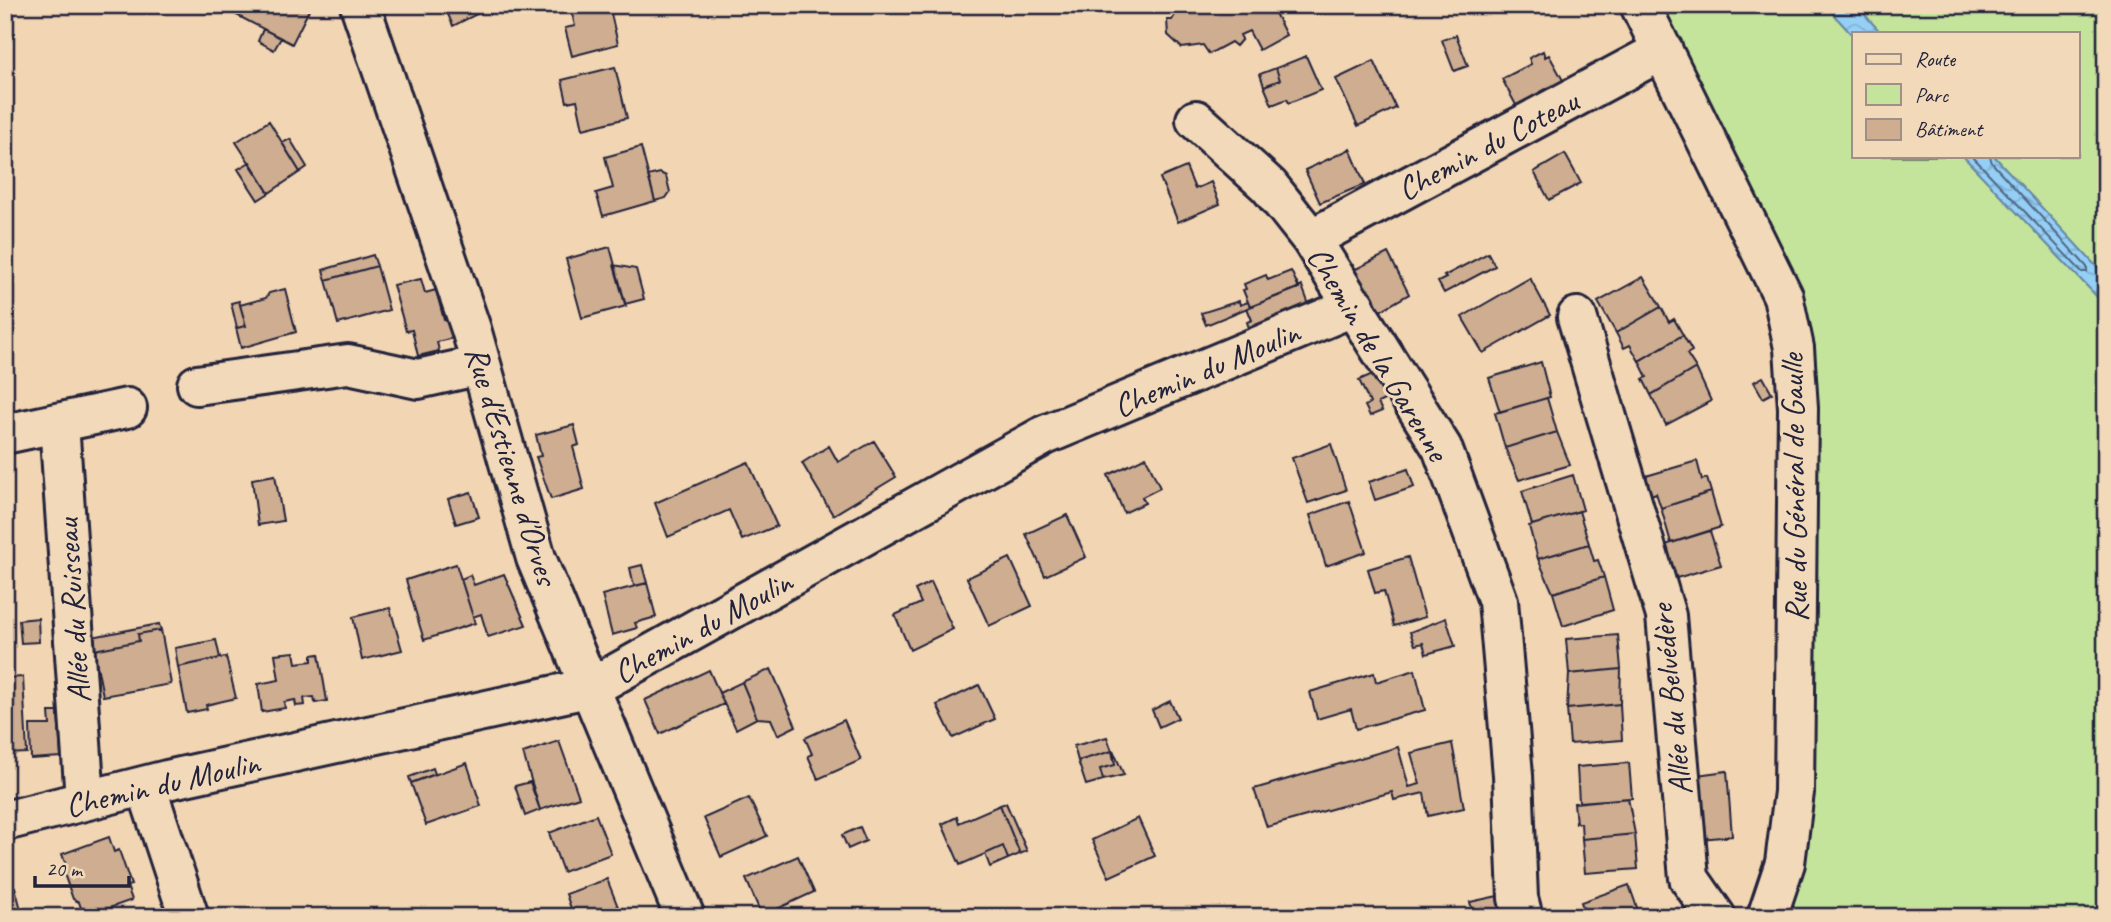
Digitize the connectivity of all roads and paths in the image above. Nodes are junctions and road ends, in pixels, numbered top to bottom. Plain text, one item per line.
1 (360, 5) edge
2 (1640, 5) edge
3 (1663, 50) junction
4 (1196, 120) dead end
5 (1311, 239) junction
6 (1355, 306) junction
7 (1577, 317) dead end
8 (481, 365) junction
9 (197, 385) dead end
10 (127, 408) dead end
11 (58, 423) junction
12 (5, 434) edge
13 (592, 687) junction
14 (146, 786) junction
15 (85, 800) junction
16 (5, 821) edge
17 (189, 917) edge
18 (685, 917) edge
19 (1523, 917) edge
20 (1716, 917) edge
21 (1767, 917) edge

1 - 8 street, Rue d'Estienne d'Orves
2 - 3 street, Rue du Général de Gaulle
3 - 5 street, Chemin du Coteau
3 - 21 street, Rue du Général de Gaulle
4 - 5 street, Chemin de la Garenne
5 - 6 street, Chemin de la Garenne
6 - 13 street, Chemin du Moulin
6 - 19 street, Chemin de la Garenne
7 - 20 street, Allée du Belvédère
8 - 9 street
8 - 13 street, Rue d'Estienne d'Orves
10 - 11 street
11 - 12 street
11 - 15 street, Allée du Ruisseau
13 - 14 street, Chemin du Moulin
13 - 18 street, Rue d'Estienne d'Orves
14 - 15 street, Chemin du Moulin
14 - 17 street
15 - 16 street, Chemin du Moulin

